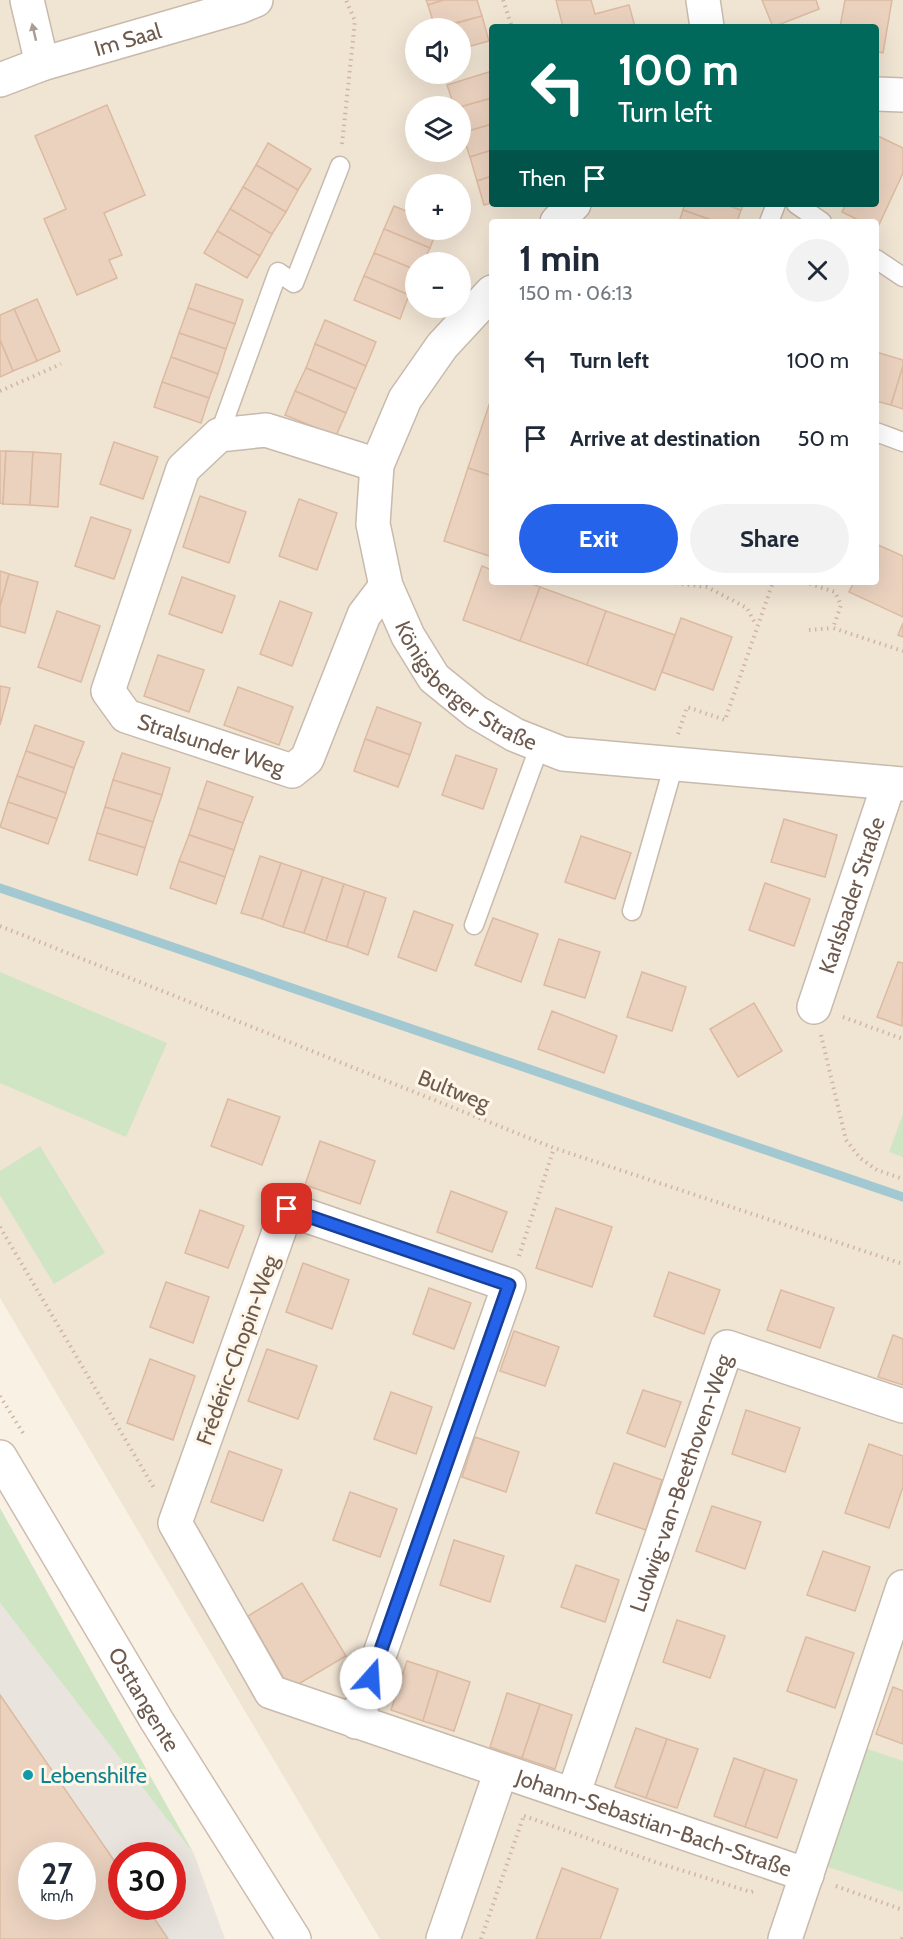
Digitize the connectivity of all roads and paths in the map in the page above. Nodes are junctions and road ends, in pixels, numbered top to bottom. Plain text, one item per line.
1 (27, 0) edge
2 (256, 0) edge
3 (346, 0) edge
4 (503, 0) edge
5 (703, 0) edge
6 (511, 24) edge
7 (707, 24) edge
8 (42, 64) junction
9 (0, 80) edge
10 (879, 94) edge
11 (903, 95) edge
12 (339, 166) joint
13 (571, 207) edge
14 (800, 207) edge
15 (560, 219) edge
16 (818, 219) edge
17 (879, 261) edge
18 (903, 277) edge
19 (489, 295) edge
20 (61, 364) dead end
21 (0, 391) edge
22 (879, 433) edge
23 (219, 435) junction
24 (903, 442) edge
25 (377, 465) junction
26 (690, 585) edge
27 (772, 585) edge
28 (813, 585) edge
29 (386, 586) junction
30 (756, 626) junction
31 (833, 628) junction
32 (809, 630) dead end
33 (903, 651) edge
34 (540, 745) junction
35 (671, 764) junction
36 (896, 784) edge
37 (632, 911) dead end
38 (474, 925) dead end
39 (0, 926) edge
40 (814, 1007) junction
41 (903, 1039) edge
42 (554, 1148) junction
43 (903, 1179) edge
44 (0, 1227) edge
45 (903, 1264) edge
46 (509, 1285) junction
47 (903, 1406) edge
48 (0, 1457) edge
49 (175, 1523) junction
50 (903, 1587) edge
51 (356, 1722) junction
52 (501, 1771) junction
53 (573, 1795) junction
54 (807, 1875) junction
55 (903, 1910) edge
56 (294, 1939) edge
57 (443, 1939) edge
58 (785, 1939) edge

8 -> 1 street
2 - 8 street, Im Saal
3 - 12 path
4 - 6 path
5 - 7 street
8 - 9 street, Im Saal
10 - 11 street
12 - 23 lane, Stralsunder Weg
13 - 15 street
14 - 16 lane
17 - 18 lane
19 - 25 street, Königsberger Straße
20 - 21 path
22 - 24 lane
23 - 25 street
23 - 29 street, Stralsunder Weg
25 - 29 street, Königsberger Straße
26 - 30 path
27 - 30 path
28 - 31 path
29 - 34 street, Königsberger Straße
30 - 35 path
31 - 32 path
31 - 33 path
34 - 35 street, Königsberger Straße
34 - 38 lane
35 - 36 street, Königsberger Straße
35 - 37 lane
36 - 40 street, Karlsbader Straße
39 - 42 path, Bultweg
40 - 41 path
40 - 43 path
42 - 45 path, Bultweg
42 - 46 path
44 - 49 path
46 - 49 street, Frédéric-Chopin-Weg
46 - 51 street
47 - 53 street, Ludwig-van-Beethoven-Weg
48 - 56 street, Osttangente
49 - 51 street, Johann-Sebastian-Bach-Straße
50 - 54 street
51 - 52 street, Johann-Sebastian-Bach-Straße
52 - 53 street, Johann-Sebastian-Bach-Straße
52 - 57 street, Johann-Sebastian-Bach-Straße
53 - 54 street, Johann-Sebastian-Bach-Straße
54 - 55 path
54 - 58 street

